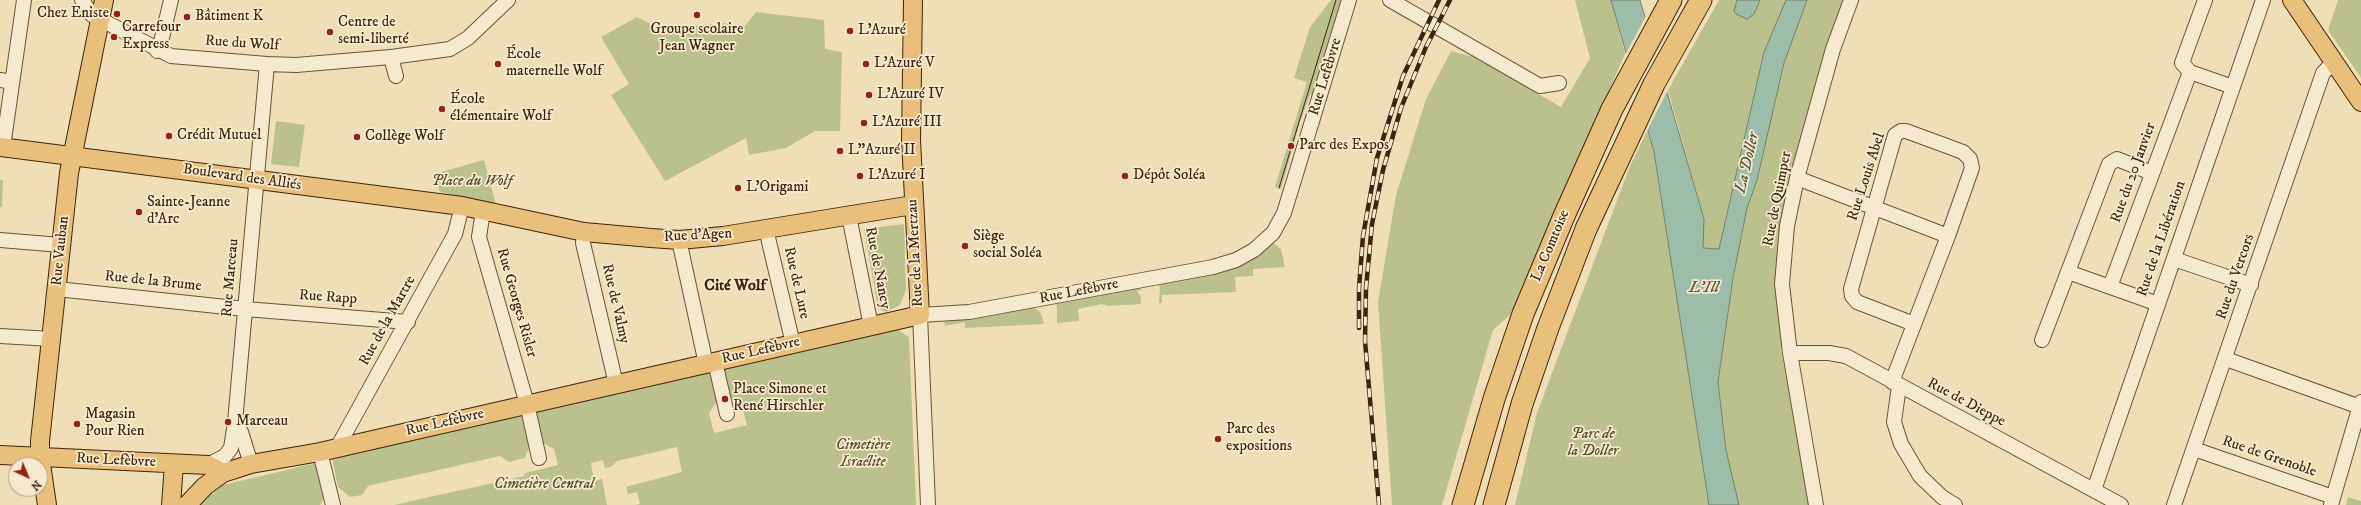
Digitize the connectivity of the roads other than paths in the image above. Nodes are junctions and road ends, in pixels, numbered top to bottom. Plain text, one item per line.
1 (24, 0) edge
2 (82, 0) edge
3 (104, 0) edge
4 (172, 0) edge
5 (508, 0) edge
6 (913, 0) edge
7 (1350, 0) edge
8 (1390, 0) edge
9 (1701, 0) edge
10 (1851, 0) edge
11 (2205, 0) edge
12 (2263, 0) edge
13 (2292, 0) edge
14 (1670, 1) edge
15 (100, 18) junction
16 (157, 50) junction
17 (391, 57) junction
18 (2334, 62) junction
19 (267, 64) junction
20 (2186, 67) junction
21 (396, 76) dead end
22 (6, 81) edge
23 (1559, 83) dead end
24 (2233, 87) junction
25 (2361, 102) edge
26 (2, 147) edge
27 (73, 155) junction
28 (2152, 173) junction
29 (1797, 178) junction
30 (257, 181) junction
31 (913, 205) junction
32 (462, 206) junction
33 (1874, 207) junction
34 (483, 210) junction
35 (849, 216) junction
36 (766, 229) junction
37 (584, 232) junction
38 (1948, 236) junction
39 (0, 240) edge
40 (679, 240) junction
41 (61, 245) junction
42 (2174, 258) junction
43 (2068, 272) junction
44 (2251, 285) junction
45 (2110, 287) junction
46 (57, 289) junction
47 (2158, 304) junction
48 (245, 309) junction
49 (920, 315) junction
50 (408, 322) junction
51 (1914, 324) junction
52 (871, 326) junction
53 (0, 336) edge
54 (52, 339) junction
55 (2042, 340) dead end
56 (793, 344) junction
57 (1790, 353) junction
58 (2226, 359) junction
59 (711, 363) junction
60 (616, 384) junction
61 (1895, 384) junction
62 (527, 404) junction
63 (2360, 405) edge
64 (727, 414) dead end
65 (235, 422) junction
66 (2194, 449) junction
67 (328, 450) junction
68 (0, 455) edge
69 (40, 457) joint
70 (48, 457) edge
71 (539, 458) dead end
72 (174, 464) junction
73 (251, 464) junction
74 (215, 469) junction
75 (2094, 490) junction
76 (2332, 501) edge
77 (171, 505) edge
78 (187, 505) edge
79 (333, 505) edge
80 (928, 505) edge
81 (1463, 505) edge
82 (1494, 505) edge
83 (1816, 505) edge
84 (1955, 505) edge
85 (2121, 505) edge
86 (2174, 505) edge

1 - 22 street
2 - 15 street, Rue du Wolf
3 - 15 main road, Rue Vauban
4 - 16 street
5 - 17 street, Rue du Wolf
6 - 31 main road, Rue de la Mertzau
7 - 49 street, Rue Lefèbvre
8 - 23 street
9 - 82 highway, La Comtoise
10 - 29 street, Rue de Quimper
11 - 20 street, Rue du 20 Janvier
12 - 24 street, Rue de la Libération
13 - 18 main road
14 - 81 highway, La Comtoise
15 - 16 street, Rue du Wolf
15 - 27 main road, Rue Vauban
16 - 19 street, Rue du Wolf
17 - 19 street, Rue du Wolf
17 - 21 street
18 - 25 main road
18 - 44 street, Rue du Vercors
19 - 30 street, Rue Marceau
20 - 24 street
20 - 28 street, Rue du 20 Janvier
22 - 26 street
24 - 42 street, Rue de la Libération
26 - 27 main road, Boulevard des Alliés
27 - 30 main road, Boulevard des Alliés
27 - 41 main road, Rue Vauban
28 - 43 street
28 - 45 street, Rue du 20 Janvier
29 - 33 street
29 - 57 street, Rue de Quimper
30 - 32 main road, Boulevard des Alliés
30 - 48 street, Rue Marceau
31 - 35 main road, Rue d'Agen
31 - 49 main road, Rue de la Mertzau
32 - 34 main road, Boulevard des Alliés
32 - 50 street, Rue de la Martre
33 - 38 street
33 - 38 street, Rue Louis Abel
33 - 51 street, Rue Louis Abel
34 - 37 main road, Rue d'Agen
34 - 62 street, Rue Georges Risler
35 - 36 main road, Rue d'Agen
35 - 52 street, Rue de Nancy
36 - 40 main road, Rue d'Agen
36 - 56 street, Rue de Lure
37 - 40 main road, Rue d'Agen
37 - 60 street, Rue de Valmy
38 - 51 street
39 - 41 street
40 - 59 street
41 - 46 main road, Rue Vauban
42 - 44 street
42 - 47 street, Rue de la Libération
43 - 45 street
43 - 55 street
44 - 58 street, Rue du Vercors
45 - 47 street
46 - 48 street, Rue de la Brume
46 - 54 main road, Rue Vauban
47 - 75 street, Rue de la Libération
48 - 50 street, Rue Rapp
48 - 65 street, Rue Marceau
49 - 52 main road, Rue Lefèbvre
49 - 80 street, Rue de la Mertzau
50 - 67 street, Rue de la Martre
51 - 61 street
52 - 56 main road, Rue Lefèbvre
53 - 54 street
54 - 69 main road, Rue Vauban
56 - 59 main road, Rue Lefèbvre
57 - 61 street, Rue de Dieppe
57 - 83 street, Rue de Quimper
58 - 63 street
58 - 66 street, Rue du Vercors
59 - 60 main road, Rue Lefèbvre
59 - 64 street
60 - 62 main road, Rue Lefèbvre
61 - 75 street, Rue de Dieppe
61 - 84 street
62 - 67 main road, Rue Lefèbvre
62 - 71 street, Rue Georges Risler
63 - 76 street
65 - 73 street
65 - 74 street, Rue Marceau
66 - 76 street, Rue de Grenoble
66 - 86 street, Rue du Vercors
67 - 73 main road, Rue Lefèbvre
67 - 79 street
68 - 69 main road, Rue Lefèbvre
70 - 72 main road, Rue Lefèbvre
72 - 74 main road, Rue Lefèbvre
72 - 77 main road
73 - 74 main road, Rue Lefèbvre
74 - 78 main road
75 - 85 street, Rue de Dieppe

